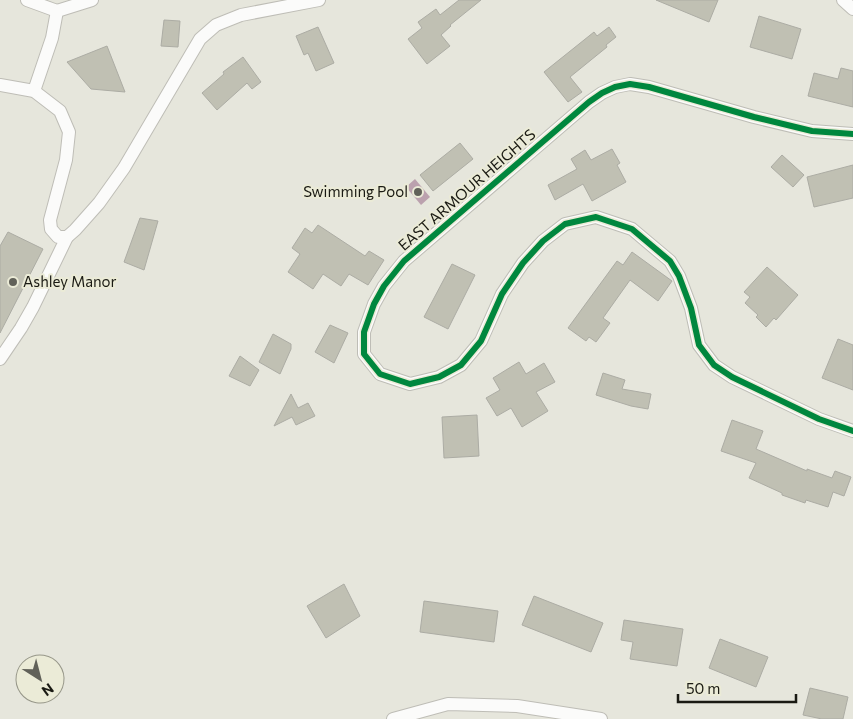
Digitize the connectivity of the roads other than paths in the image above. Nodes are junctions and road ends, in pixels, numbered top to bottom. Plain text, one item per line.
1 (27, 0) edge
2 (92, 0) edge
3 (319, 0) edge
4 (843, 0) edge
5 (853, 9) edge
6 (57, 11) junction
7 (0, 85) edge
8 (34, 91) junction
9 (853, 134) edge
10 (66, 237) junction
11 (0, 359) edge
12 (853, 431) edge
13 (393, 719) edge
14 (601, 719) edge

1 - 6 street
2 - 6 street
3 - 10 street
4 - 5 street
6 - 8 street
7 - 8 street
8 - 10 street
9 - 12 street, EAST ARMOUR HEIGHTS
10 - 11 street
13 - 14 street

